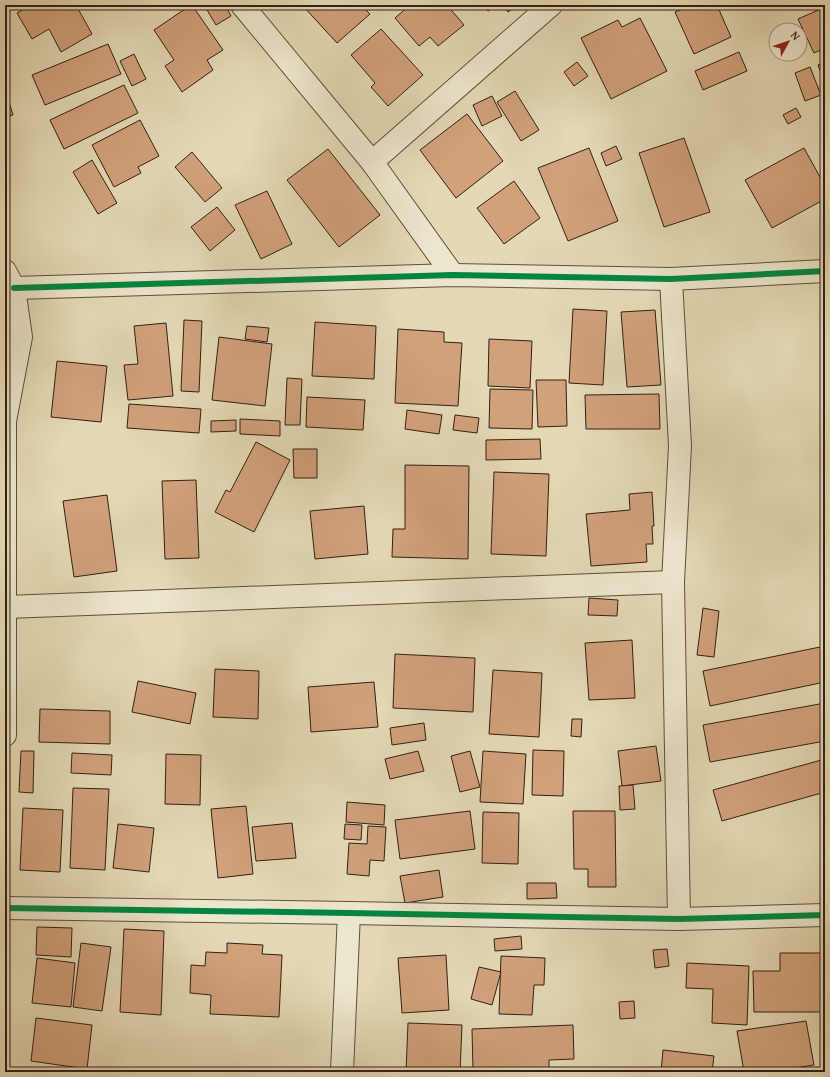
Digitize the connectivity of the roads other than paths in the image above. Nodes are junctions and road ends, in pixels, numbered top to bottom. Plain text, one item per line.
1 (242, 5) edge
2 (551, 5) edge
3 (372, 162) junction
4 (825, 271) edge
5 (453, 276) junction
6 (9, 279) edge
7 (671, 279) junction
8 (5, 421) edge
9 (673, 582) junction
10 (6, 607) edge
11 (5, 735) edge
12 (5, 908) edge
13 (349, 913) junction
14 (825, 914) edge
15 (678, 919) junction
16 (342, 1072) edge

1 - 3 street
2 - 3 street
3 - 5 street
4 - 7 street
5 - 6 street
5 - 7 street
6 - 8 street
7 - 9 street
8 - 10 street
9 - 10 street
9 - 15 street
10 - 11 street
12 - 13 street
13 - 15 street
13 - 16 street
14 - 15 street

